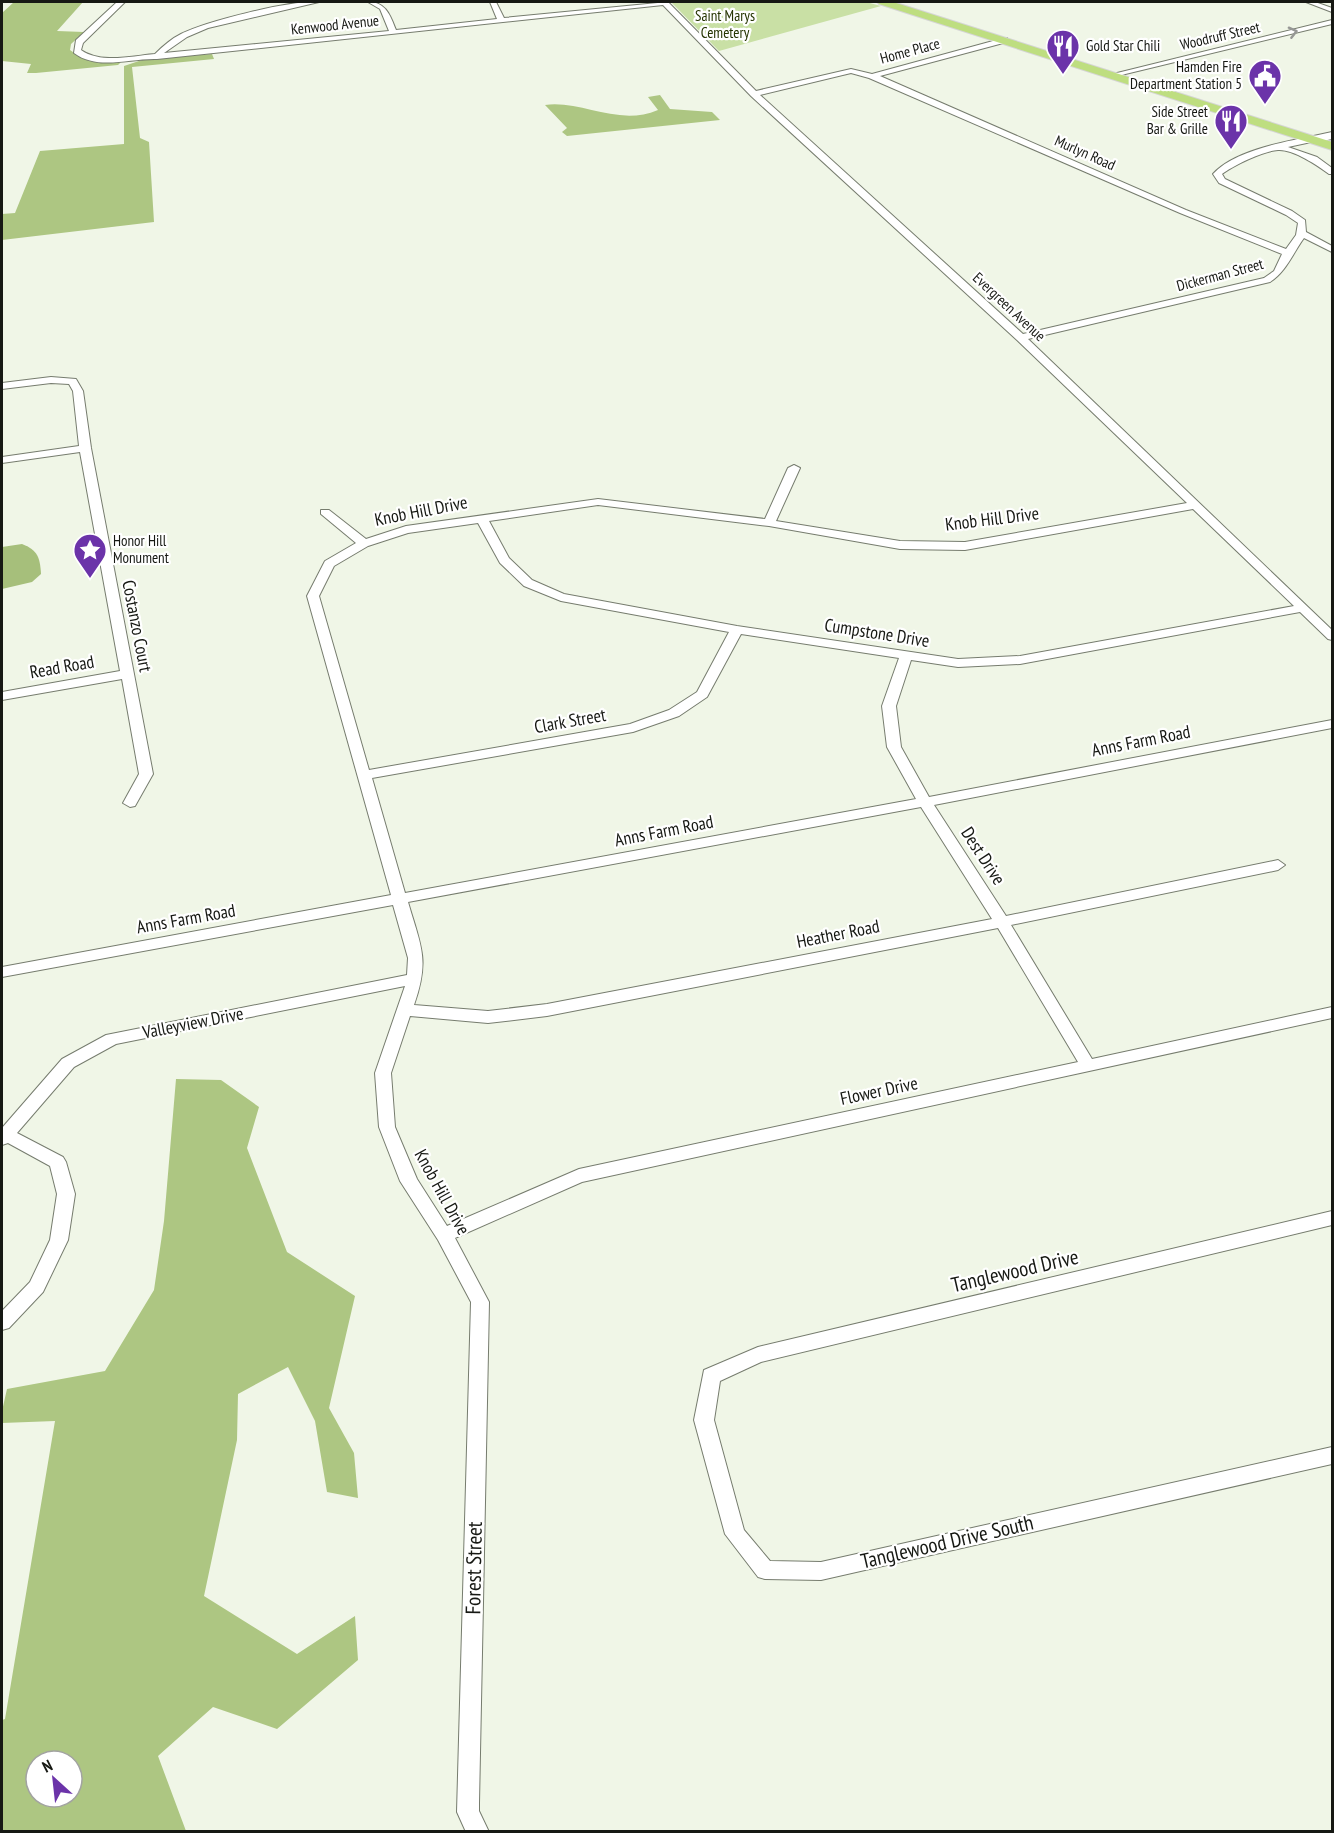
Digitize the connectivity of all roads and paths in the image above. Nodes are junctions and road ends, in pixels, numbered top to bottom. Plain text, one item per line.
1 (121, 2) edge
2 (315, 2) edge
3 (371, 2) edge
4 (493, 2) edge
5 (664, 2) edge
6 (884, 2) edge
7 (1310, 2) edge
8 (603, 5) edge
9 (1332, 10) edge
10 (502, 21) junction
11 (1332, 22) edge
12 (394, 33) junction
13 (1004, 40) junction
14 (157, 57) junction
15 (1113, 75) junction
16 (872, 76) junction
17 (754, 94) junction
18 (1332, 136) edge
19 (1313, 139) junction
20 (1332, 146) edge
21 (1280, 147) junction
22 (1332, 172) edge
23 (1301, 233) junction
24 (1332, 249) edge
25 (1288, 254) junction
26 (1021, 338) junction
27 (2, 386) edge
28 (85, 448) junction
29 (2, 460) edge
30 (794, 468) dead end
31 (1197, 506) junction
32 (325, 512) dead end
33 (481, 519) junction
34 (769, 523) junction
35 (364, 543) junction
36 (1303, 608) junction
37 (737, 630) junction
38 (1332, 636) edge
39 (906, 657) junction
40 (128, 674) junction
41 (2, 696) edge
42 (1332, 724) edge
43 (364, 776) junction
44 (926, 802) junction
45 (130, 803) dead end
46 (1278, 865) dead end
47 (400, 900) junction
48 (1002, 922) junction
49 (2, 972) edge
50 (416, 979) junction
51 (404, 1010) junction
52 (1332, 1013) edge
53 (1088, 1066) junction
54 (4, 1137) edge
55 (1332, 1218) edge
56 (444, 1236) junction
57 (480, 1302) joint
58 (2, 1323) edge
59 (711, 1376) joint
60 (1332, 1456) edge
61 (478, 1832) edge

1 - 14 street, Kenwood Avenue
2 - 14 street
3 - 12 street
4 - 10 street
5 - 8 street, Kenwood Avenue
5 - 17 street, Evergreen Avenue
6 - 13 highway
7 - 9 street
8 - 10 street, Kenwood Avenue
10 - 12 street, Kenwood Avenue
15 -> 11 street, Woodruff Street
12 - 14 street, Kenwood Avenue
13 - 15 highway
13 - 16 street, Home Place
15 - 19 highway
16 - 17 street, Home Place
16 - 25 street, Murlyn Road
17 - 26 street, Evergreen Avenue
18 - 19 main road
19 - 20 highway
19 - 21 street
21 - 22 street
21 - 23 street
23 - 24 street
23 - 25 street, Dickerman Street
25 - 26 street, Dickerman Street
26 - 31 street, Evergreen Avenue
27 - 28 street, Costanzo Court
28 - 29 street
28 - 40 street, Costanzo Court
30 - 34 street
31 - 34 street, Knob Hill Drive
31 - 36 street, Evergreen Avenue
32 - 35 street
33 - 34 street, Knob Hill Drive
33 - 35 street, Knob Hill Drive
33 - 37 street, Cumpstone Drive
35 - 43 street, Knob Hill Drive
36 - 38 street, Evergreen Avenue
36 - 39 street, Cumpstone Drive
37 - 39 street, Cumpstone Drive
37 - 43 street, Clark Street
39 - 44 street, Dest Drive
40 - 41 street, Read Road
40 - 45 street, Costanzo Court
42 - 44 street, Anns Farm Road
43 - 47 street, Knob Hill Drive
44 - 47 street, Anns Farm Road
44 - 48 street, Dest Drive
46 - 48 street, Heather Road
47 - 49 street, Anns Farm Road
47 - 50 street, Knob Hill Drive
48 - 51 street, Heather Road
48 - 53 street, Dest Drive
50 - 51 street, Knob Hill Drive
50 - 54 street, Valleyview Drive
51 - 56 street, Knob Hill Drive
52 - 53 street, Flower Drive
53 - 56 street, Flower Drive
54 - 58 street, Valleyview Drive
55 - 59 street, Tanglewood Drive
56 - 57 street, Knob Hill Drive
57 - 61 street, Forest Street
59 - 60 street, Tanglewood Drive South

